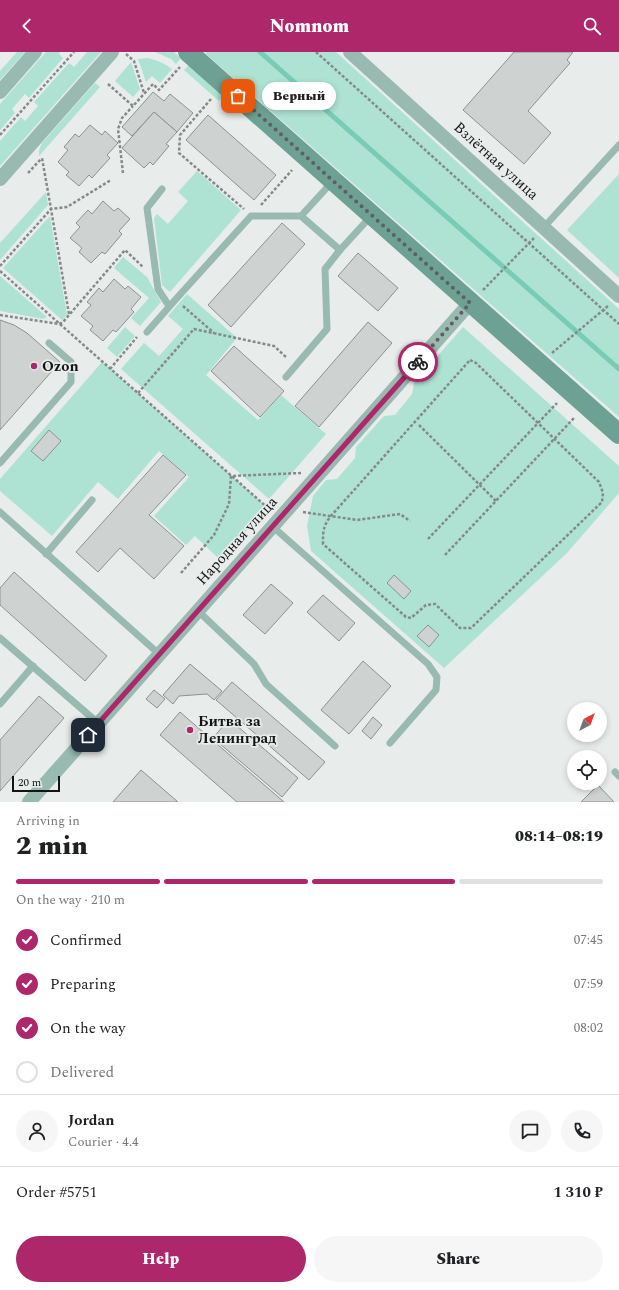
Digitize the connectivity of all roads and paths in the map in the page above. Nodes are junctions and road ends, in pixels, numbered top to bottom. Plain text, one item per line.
1 (36, 52) edge
2 (74, 52) edge
3 (112, 52) edge
4 (124, 52) edge
5 (188, 52) edge
6 (316, 52) edge
7 (350, 52) edge
8 (178, 70) dead end
9 (108, 84) dead end
10 (0, 92) edge
11 (144, 93) junction
12 (211, 99) dead end
13 (133, 106) junction
14 (0, 135) edge
15 (619, 144) edge
16 (292, 170) dead end
17 (123, 173) dead end
18 (28, 174) dead end
19 (0, 179) edge
20 (111, 180) dead end
21 (333, 181) junction
22 (162, 189) dead end
23 (51, 209) junction
24 (372, 215) junction
25 (251, 216) junction
26 (301, 216) junction
27 (544, 227) junction
28 (529, 243) junction
29 (340, 250) junction
30 (0, 266) edge
31 (0, 271) edge
32 (156, 280) junction
33 (619, 296) edge
34 (176, 299) junction
35 (470, 303) junction
36 (169, 306) junction
37 (608, 306) dead end
38 (603, 310) junction
39 (0, 315) edge
40 (69, 315) junction
41 (59, 324) junction
42 (619, 324) edge
43 (146, 332) joint
44 (215, 333) junction
45 (49, 343) dead end
46 (540, 364) junction
47 (296, 365) junction
48 (110, 369) junction
49 (286, 377) dead end
50 (138, 393) junction
51 (557, 402) dead end
52 (574, 418) dead end
53 (538, 423) junction
54 (419, 425) dead end
55 (619, 434) edge
56 (554, 439) junction
57 (0, 464) edge
58 (301, 473) dead end
59 (231, 476) junction
60 (480, 485) junction
61 (92, 500) dead end
62 (496, 501) junction
63 (298, 508) dead end
64 (269, 509) dead end
65 (0, 512) edge
66 (330, 517) junction
67 (410, 521) dead end
68 (272, 526) junction
69 (428, 539) dead end
70 (46, 554) junction
71 (445, 555) dead end
72 (181, 573) dead end
73 (198, 611) junction
74 (0, 638) edge
75 (159, 654) junction
76 (33, 666) junction
77 (0, 704) edge
78 (98, 723) junction
79 (390, 743) dead end
80 (335, 746) dead end
81 (29, 802) edge

1 - 10 street
2 - 14 path
3 - 19 street
4 - 11 path
5 - 21 street
6 - 28 path
7 - 27 street, Взлётная улица
8 - 11 path
9 - 13 path
11 - 13 path
12 - 25 path
13 - 17 path
15 - 27 lane
16 - 25 path
18 - 23 path
20 - 23 path
21 - 24 street
21 - 26 lane
22 - 32 lane
23 - 30 path
23 - 40 path
24 - 29 lane
24 - 35 street
25 - 26 lane
25 - 34 lane
26 - 29 lane
27 - 28 path
27 - 33 street, Взлётная улица
28 - 35 path
28 - 38 path
29 - 47 lane
31 - 41 path
32 - 36 lane
32 - 40 path
34 - 36 lane
34 - 44 path
35 - 46 street
35 - 68 street, Народная улица
36 - 43 lane
37 - 38 path
38 - 42 path
38 - 46 path
39 - 41 path
40 - 41 path
41 - 48 path
43 - 48 path
44 - 47 path
44 - 50 path
45 - 57 lane
46 - 55 street
47 - 49 lane
48 - 50 path
50 - 59 path
51 - 53 path
52 - 56 path
53 - 56 path
53 - 60 path
53 - 66 path
54 - 60 path
56 - 62 path
56 - 66 path
58 - 59 path
59 - 64 path
59 - 72 path
60 - 62 path
60 - 69 path
61 - 70 lane
62 - 71 path
63 - 66 path
65 - 70 lane
66 - 67 path
68 - 73 street, Народная улица
68 - 79 lane
70 - 75 lane
73 - 75 street, Народная улица
73 - 80 lane
74 - 76 lane
75 - 78 street, Народная улица
76 - 77 lane
76 - 78 lane
78 - 81 street, Народная улица

